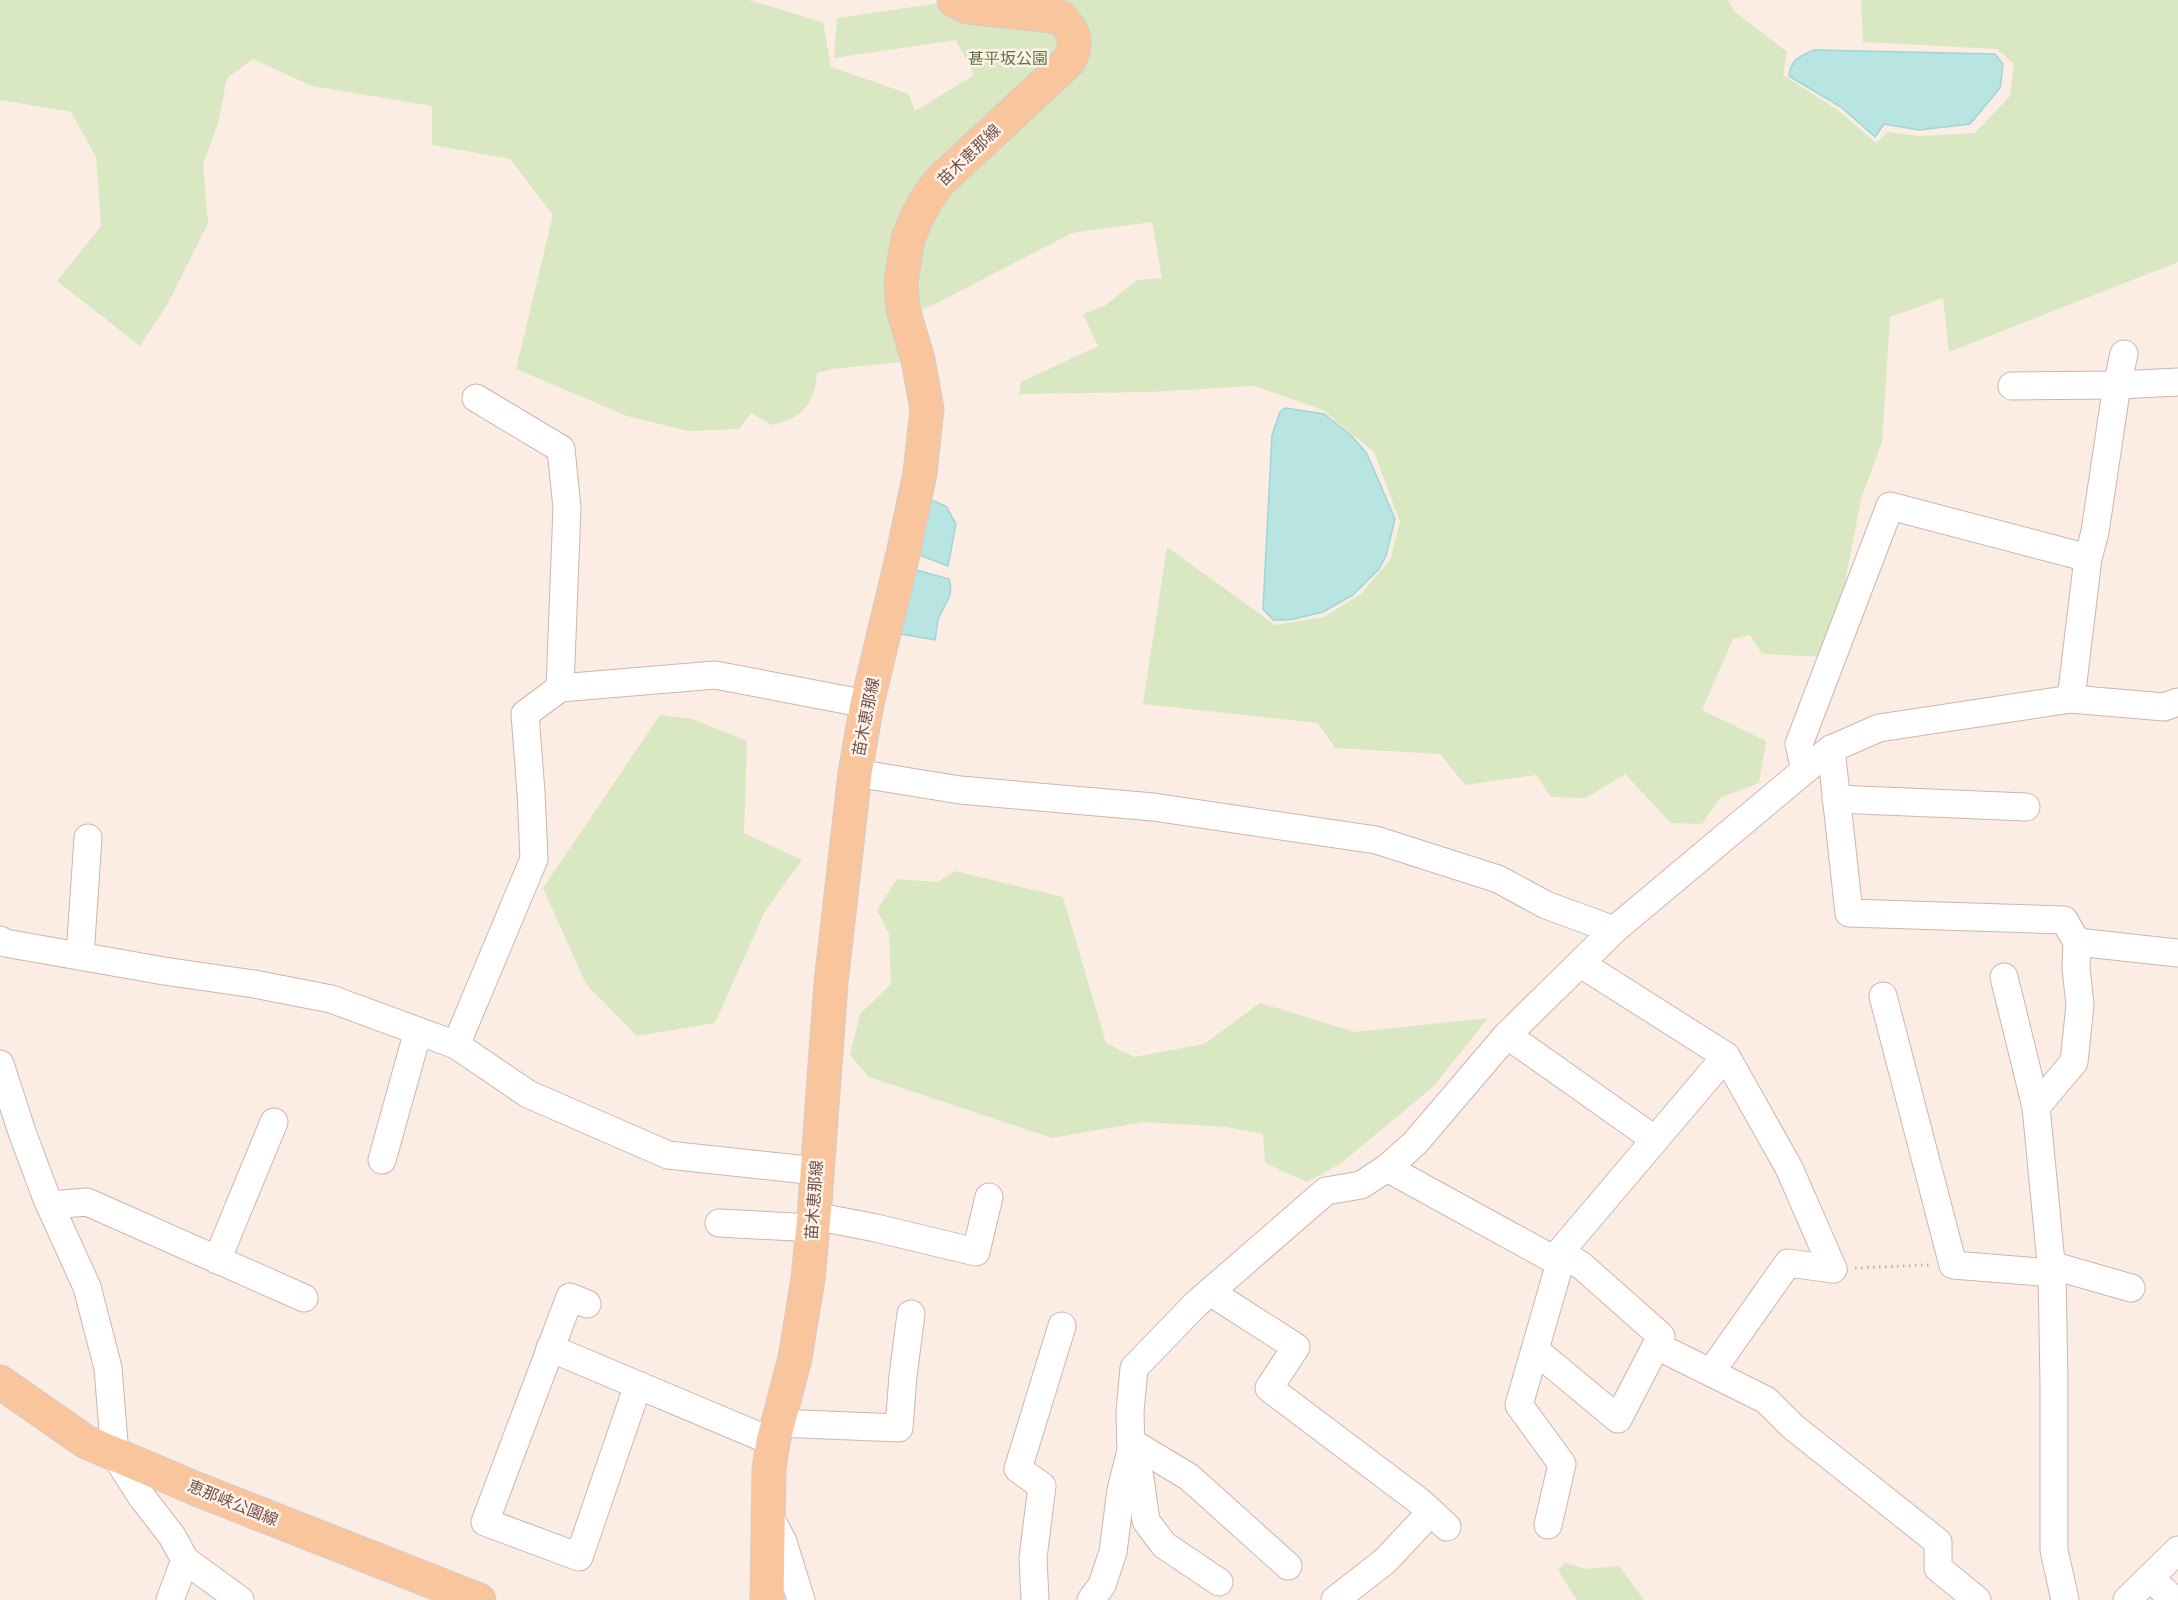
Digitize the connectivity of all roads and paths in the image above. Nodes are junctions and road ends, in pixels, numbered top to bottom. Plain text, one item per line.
1 (954, 0) edge
2 (2124, 354) dead end
3 (2178, 382) edge
4 (2117, 385) junction
5 (2012, 386) dead end
6 (476, 398) dead end
7 (2088, 558) junction
8 (560, 688) junction
9 (2072, 699) junction
10 (2178, 702) edge
11 (867, 704) junction
12 (1831, 749) junction
13 (1805, 770) junction
14 (855, 774) junction
15 (1836, 799) junction
16 (2026, 807) dead end
17 (88, 838) dead end
18 (1614, 930) junction
19 (0, 940) edge
20 (2077, 942) junction
21 (2178, 953) edge
22 (80, 957) junction
23 (1581, 964) junction
24 (2004, 977) dead end
25 (1883, 996) dead end
26 (418, 1031) junction
27 (1507, 1035) junction
28 (456, 1045) junction
29 (1726, 1056) junction
30 (0, 1064) edge
31 (2036, 1107) junction
32 (274, 1122) dead end
33 (1654, 1139) junction
34 (382, 1160) dead end
35 (1387, 1168) junction
36 (816, 1171) junction
37 (989, 1197) dead end
38 (50, 1205) junction
39 (719, 1222) dead end
40 (813, 1222) junction
41 (1560, 1258) junction
42 (217, 1260) junction
43 (1953, 1265) junction
44 (1833, 1269) junction
45 (2051, 1269) junction
46 (2131, 1288) dead end
47 (1210, 1292) junction
48 (304, 1298) dead end
49 (586, 1304) dead end
50 (911, 1314) dead end
51 (1062, 1326) dead end
52 (1657, 1346) junction
53 (550, 1348) junction
54 (1534, 1350) junction
55 (1711, 1372) junction
56 (0, 1382) edge
57 (638, 1385) junction
58 (776, 1432) junction
59 (1131, 1442) junction
60 (115, 1455) junction
61 (770, 1517) junction
62 (1548, 1525) dead end
63 (2178, 1550) edge
64 (185, 1560) junction
65 (1288, 1566) dead end
66 (2150, 1578) junction
67 (1219, 1582) dead end
68 (170, 1600) edge
69 (240, 1600) edge
70 (479, 1600) edge
71 (767, 1600) edge
72 (801, 1600) edge
73 (1035, 1600) edge
74 (1091, 1600) edge
75 (1335, 1600) edge
76 (1977, 1600) edge
77 (2065, 1600) edge
78 (2127, 1600) edge
79 (2174, 1600) edge

1 - 11 main road, 苗木恵那線
2 - 4 street
3 - 4 street
4 - 5 street
4 - 7 street
6 - 8 street
7 - 9 street
7 - 13 street
8 - 11 street
8 - 28 street
9 - 10 street
9 - 12 street
11 - 14 main road, 苗木恵那線
12 - 13 street
12 - 15 street
13 - 18 street
14 - 18 street
14 - 36 main road, 苗木恵那線
15 - 16 street
15 - 20 street
17 - 22 street
18 - 23 street
19 - 22 street
20 - 21 street
20 - 31 street
22 - 26 street
23 - 27 street
23 - 29 street
24 - 31 street
25 - 43 street
26 - 28 street
26 - 34 street
27 - 33 street
27 - 35 street
28 - 36 street
29 - 33 street
29 - 44 street
30 - 38 street
31 - 45 street
32 - 42 street
33 - 41 street
35 - 41 street
35 - 47 street
36 - 40 main road, 苗木恵那線
37 - 40 street
38 - 42 street
38 - 60 street
39 - 40 street
40 - 58 main road, 苗木恵那線
41 - 52 street
41 - 54 street
42 - 48 street
43 - 44 path
43 - 45 street
44 - 55 street
45 - 46 street
45 - 77 street
47 - 59 street
47 - 75 street
49 - 53 street
50 - 58 street
51 - 73 street
52 - 54 street
52 - 55 street
53 - 57 street
53 - 57 street
54 - 62 street
55 - 76 street
56 - 60 main road, 恵那峡公園線
57 - 58 street
58 - 61 main road, 苗木恵那線
59 - 65 street
59 - 67 street
59 - 74 street
60 - 64 street
60 - 70 main road, 恵那峡公園線
61 - 71 main road, 苗木恵那線
61 - 72 street
63 - 66 street
64 - 68 street
64 - 69 street
66 - 78 street
66 - 79 street

